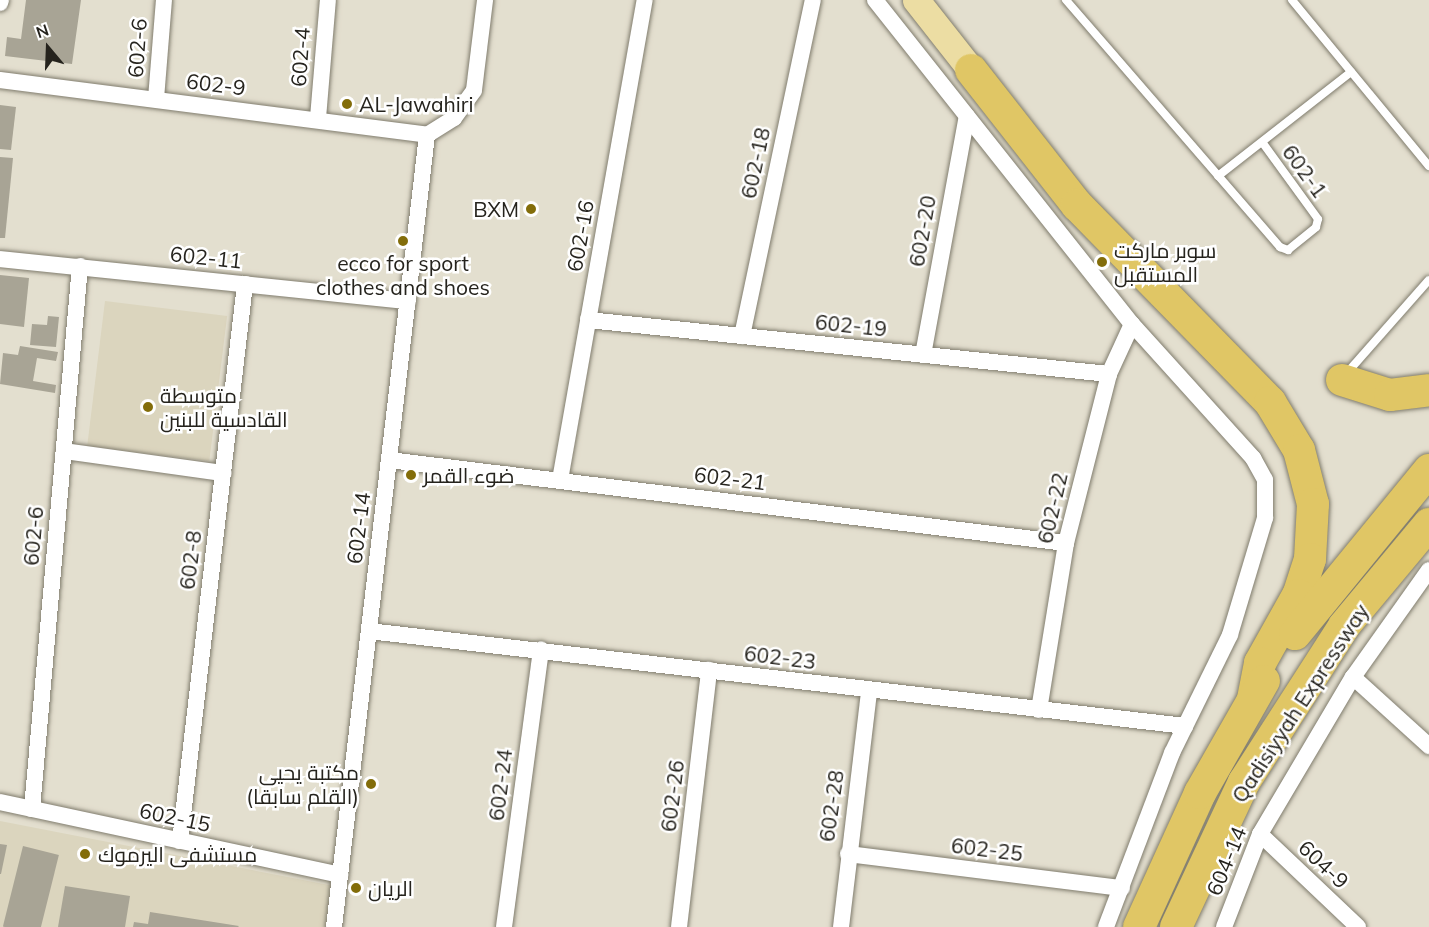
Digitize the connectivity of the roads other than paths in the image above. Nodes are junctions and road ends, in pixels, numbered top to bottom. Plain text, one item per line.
1 (164, 0) edge
2 (327, 0) edge
3 (484, 0) edge
4 (645, 0) edge
5 (813, 0) edge
6 (875, 0) edge
7 (916, 0) edge
8 (1066, 0) edge
9 (1292, 0) edge
10 (971, 70) joint
11 (1351, 72) junction
12 (0, 80) edge
13 (156, 99) junction
14 (967, 116) junction
15 (318, 118) junction
16 (427, 135) junction
17 (1262, 142) junction
18 (1429, 166) edge
19 (1218, 176) junction
20 (0, 259) edge
21 (80, 266) junction
22 (1429, 280) edge
23 (245, 284) junction
24 (408, 301) junction
25 (588, 320) junction
26 (1132, 324) junction
27 (742, 336) junction
28 (922, 355) junction
29 (1109, 374) junction
30 (1342, 380) joint
31 (1429, 390) edge
32 (64, 451) junction
33 (389, 460) junction
34 (1429, 470) edge
35 (223, 473) junction
36 (560, 480) junction
37 (1429, 524) edge
38 (1066, 543) junction
39 (1429, 570) edge
40 (369, 631) junction
41 (541, 649) junction
42 (709, 670) junction
43 (1353, 677) junction
44 (869, 691) junction
45 (1253, 698) junction
46 (1039, 710) junction
47 (1185, 726) junction
48 (1429, 746) edge
49 (0, 802) edge
50 (32, 809) junction
51 (1260, 834) junction
52 (180, 841) junction
53 (848, 854) junction
54 (340, 875) junction
55 (1122, 888) junction
56 (334, 927) edge
57 (504, 927) edge
58 (679, 927) edge
59 (841, 927) edge
60 (1106, 927) edge
61 (1139, 927) edge
62 (1176, 927) edge
63 (1224, 927) edge
64 (1358, 927) edge

1 - 13 street, 602-6
2 - 15 street, 602-4
3 - 16 street
4 - 25 street, 602-16
5 - 27 street, 602-18
6 - 14 street
7 - 10 main road
8 - 19 lane, 602-1
9 - 11 lane
10 - 45 highway
11 - 17 lane, 602-1
11 - 18 lane
12 - 13 street, 602-9
13 - 15 street, 602-9
14 - 26 street
14 - 28 street, 602-20
15 - 16 street, 602-9
16 - 24 street, 602-14
17 - 19 lane, 602-1
17 - 19 lane, 602-1
20 - 21 street, 602-11
21 - 23 street, 602-11
21 - 32 street, 602-6
22 - 30 lane
23 - 24 street, 602-11
23 - 35 street, 602-8
24 - 33 street, 602-14
25 - 27 street, 602-19
25 - 36 street, 602-16
26 - 29 street, 602-22
26 - 47 street
27 - 28 street, 602-19
28 - 29 street, 602-19
29 - 38 street, 602-22
30 - 31 highway
32 - 35 street
32 - 50 street, 602-6
33 - 36 street, 602-21
33 - 40 street, 602-14
34 - 45 highway, Qadisiyyah Expressway
35 - 52 street, 602-8
36 - 38 street, 602-21
37 - 62 highway, Qadisiyyah Expressway
38 - 46 street, 602-22
39 - 43 street, 604-14
40 - 41 street, 602-23
40 - 54 street, 602-14
41 - 42 street, 602-23
41 - 57 street, 602-24
42 - 44 street, 602-23
42 - 58 street, 602-26
43 - 48 street
43 - 51 street, 604-14
44 - 46 street, 602-23
44 - 53 street, 602-28
45 - 61 highway, Qadisiyyah Expressway
46 - 47 street, 602-23
47 - 55 street
49 - 50 street, 602-15
50 - 52 street, 602-15
51 - 63 street, 604-14
51 - 64 street, 604-9
52 - 54 street, 602-15
53 - 55 street, 602-25
53 - 59 street, 602-28
54 - 56 street, 602-14
55 - 60 street

